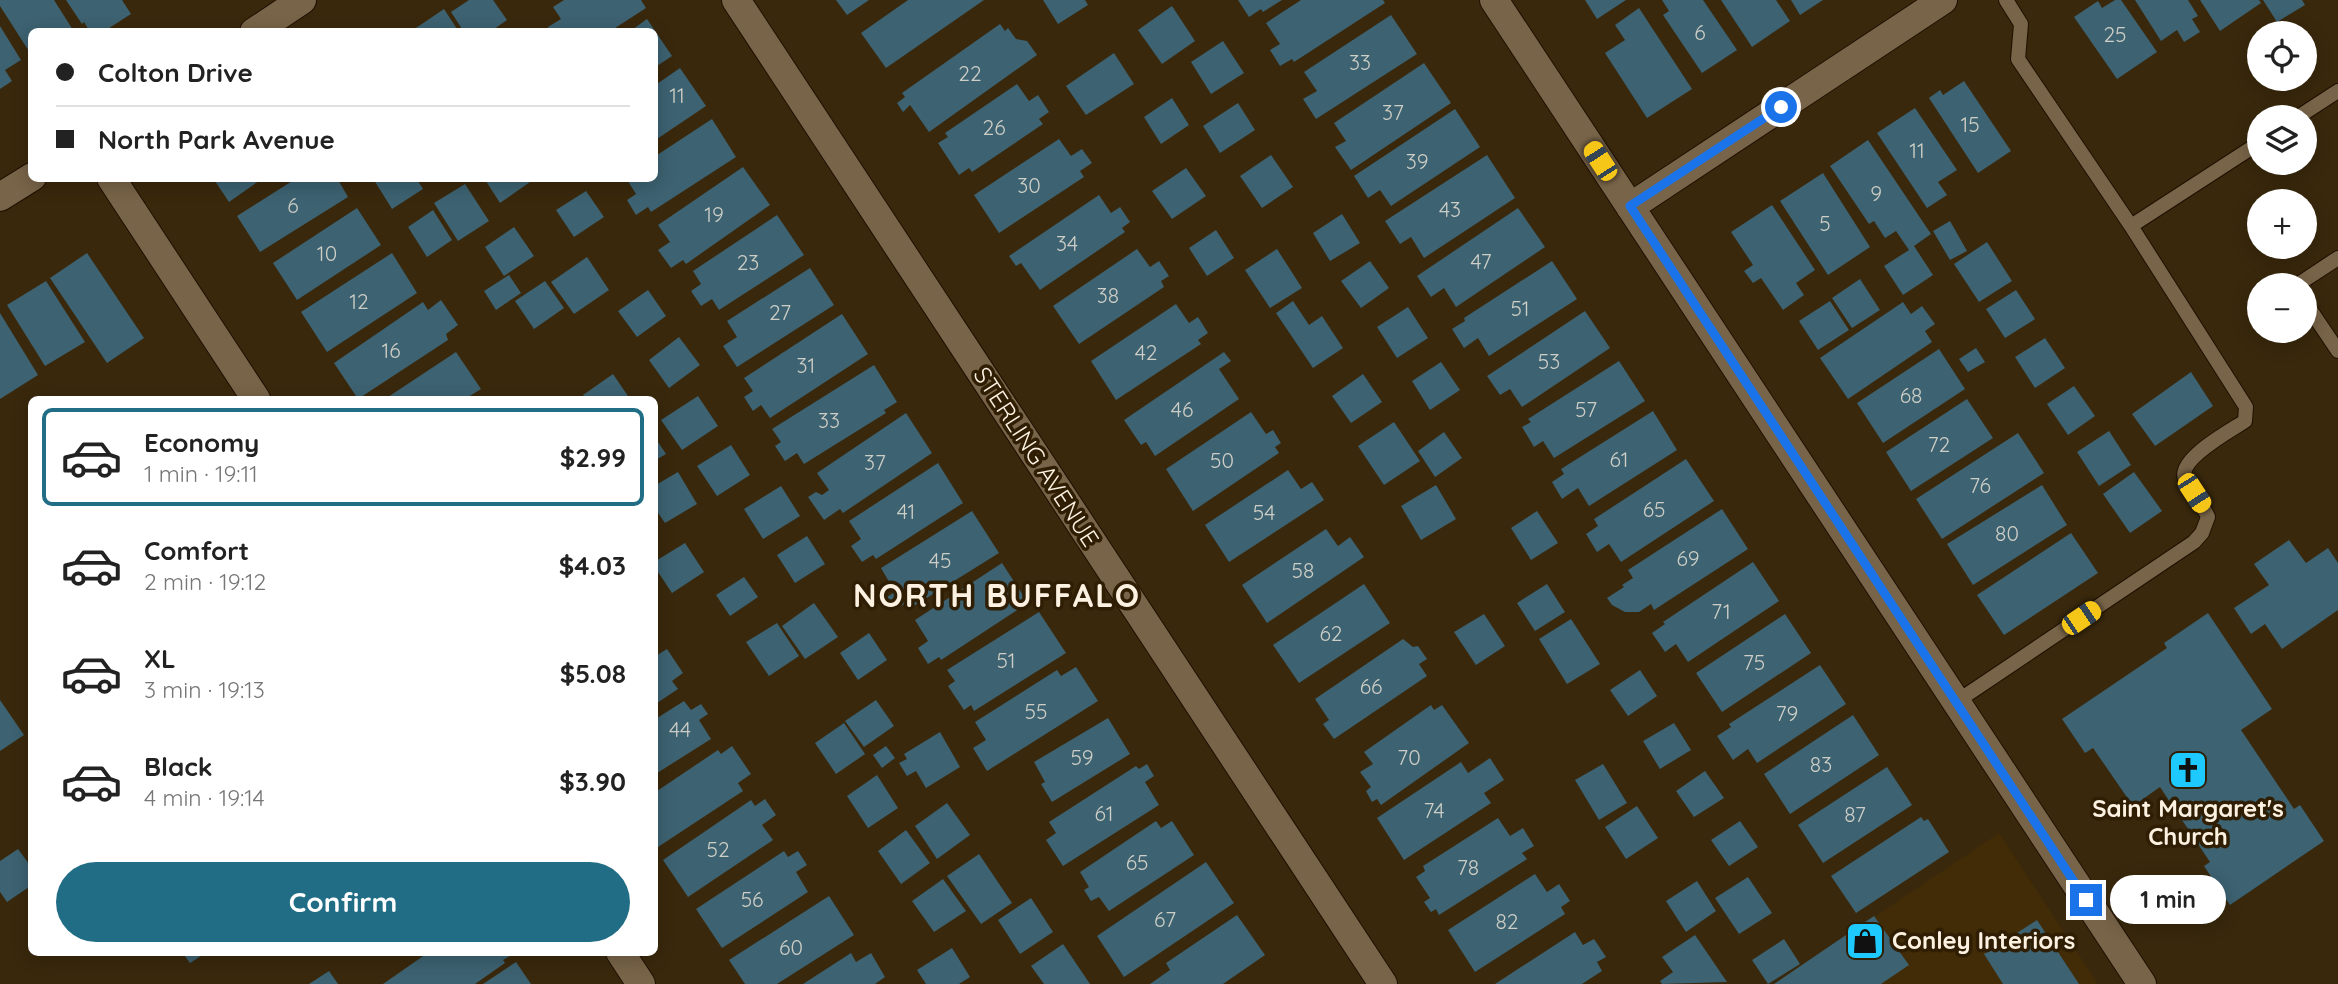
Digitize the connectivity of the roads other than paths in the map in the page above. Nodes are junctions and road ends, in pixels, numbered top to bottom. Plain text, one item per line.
1 (302, 0) edge
2 (736, 0) edge
3 (1494, 0) edge
4 (1943, 0) edge
5 (2006, 0) edge
6 (260, 28) edge
7 (2338, 92) edge
8 (2317, 105) edge
9 (2247, 151) edge
10 (28, 180) edge
11 (114, 182) edge
12 (0, 197) edge
13 (1630, 206) junction
14 (2131, 226) junction
15 (2338, 258) edge
16 (2316, 273) edge
17 (2317, 320) edge
18 (2338, 351) edge
19 (254, 396) edge
20 (1956, 702) junction
21 (623, 956) edge
22 (641, 984) edge
23 (1383, 984) edge
24 (2142, 984) edge

1 - 6 street
2 - 23 street, STERLING AVENUE
3 - 13 street
4 - 13 street
5 - 14 lane
7 - 8 lane
9 - 14 lane
10 - 12 street
11 - 19 street
13 - 20 street
14 - 20 lane
15 - 16 lane
17 - 18 lane
20 - 24 street
21 - 22 street

